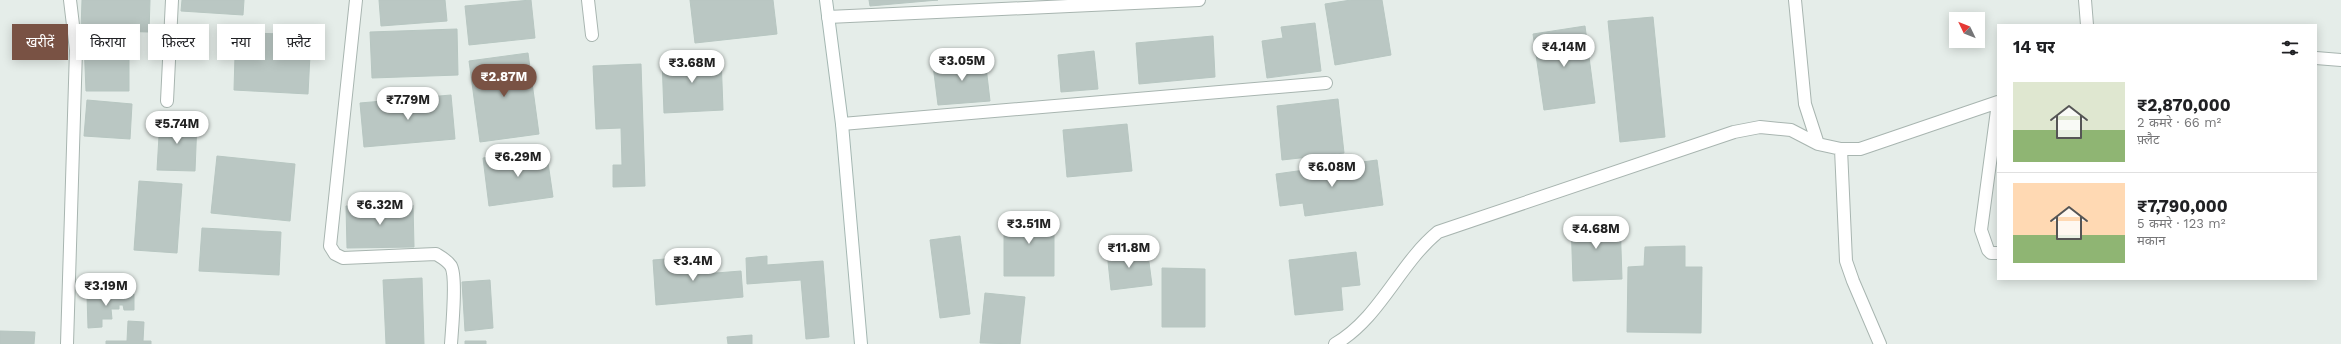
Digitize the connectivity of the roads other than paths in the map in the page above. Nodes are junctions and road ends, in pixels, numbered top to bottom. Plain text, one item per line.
1 (70, 0) edge
2 (172, 0) edge
3 (356, 0) edge
4 (588, 0) edge
5 (826, 0) edge
6 (1199, 0) edge
7 (1795, 0) edge
8 (2085, 0) edge
9 (828, 18) junction
10 (2087, 24) edge
11 (592, 35) dead end
12 (2317, 58) edge
13 (2341, 60) edge
14 (1326, 83) dead end
15 (167, 101) dead end
16 (1997, 103) edge
17 (1997, 110) edge
18 (842, 124) junction
19 (1818, 144) junction
20 (1840, 149) junction
21 (1997, 254) edge
22 (67, 344) edge
23 (451, 344) edge
24 (861, 344) edge
25 (1335, 344) edge
26 (1880, 344) edge

1 - 22 street
2 - 15 street
3 - 23 street
4 - 11 street
5 - 9 street
6 - 9 street
7 - 19 street
8 - 10 street
9 - 18 street
12 - 13 street
14 - 18 street
16 - 20 street
17 - 21 street
18 - 24 street
19 - 20 street
19 - 25 street
20 - 26 street

